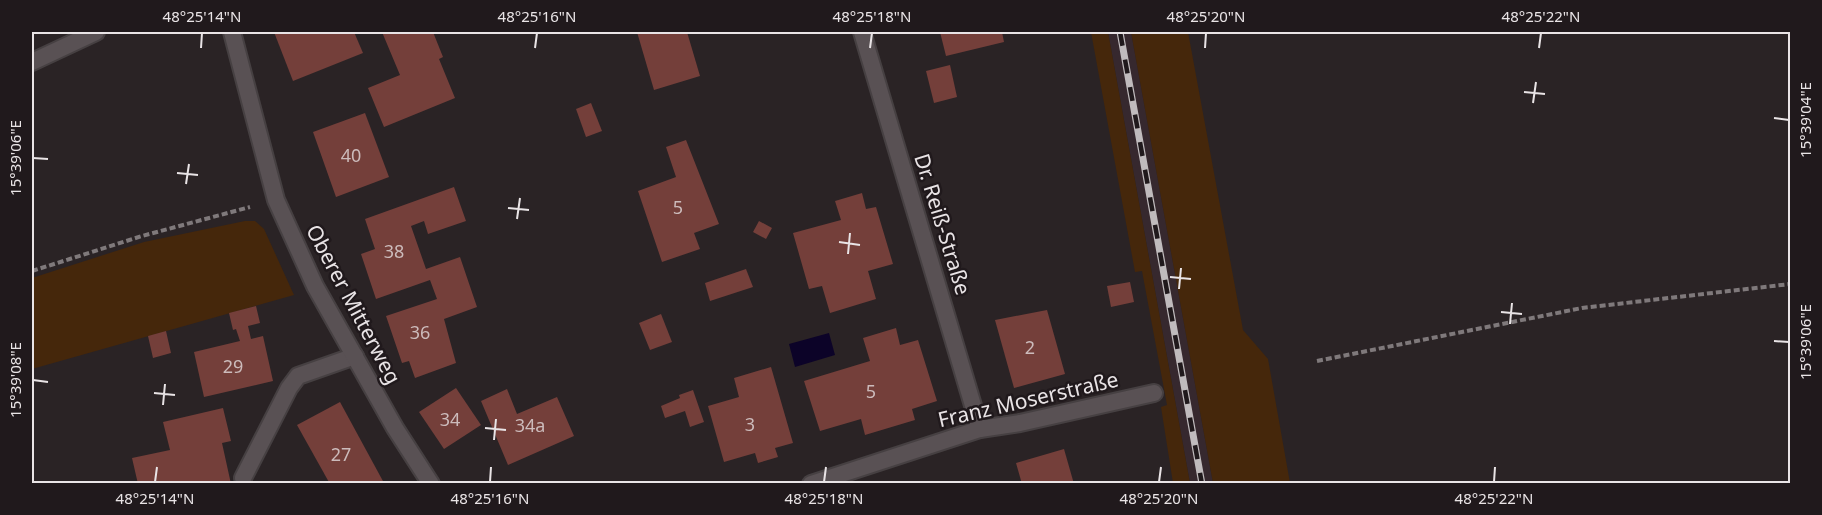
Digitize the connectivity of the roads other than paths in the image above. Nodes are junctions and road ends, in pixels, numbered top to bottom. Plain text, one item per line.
1 (96, 32) edge
2 (232, 32) edge
3 (862, 32) edge
4 (32, 62) edge
5 (355, 356) junction
6 (1154, 393) dead end
7 (980, 429) junction
8 (243, 478) dead end
9 (430, 483) edge
10 (811, 483) edge

1 - 4 street
2 - 5 street, Oberer Mitterweg
3 - 7 street, Dr. Reiß-Straße
5 - 8 street
5 - 9 street, Oberer Mitterweg
6 - 7 street, Franz Moserstraße
7 - 10 street, Franz Moserstraße

